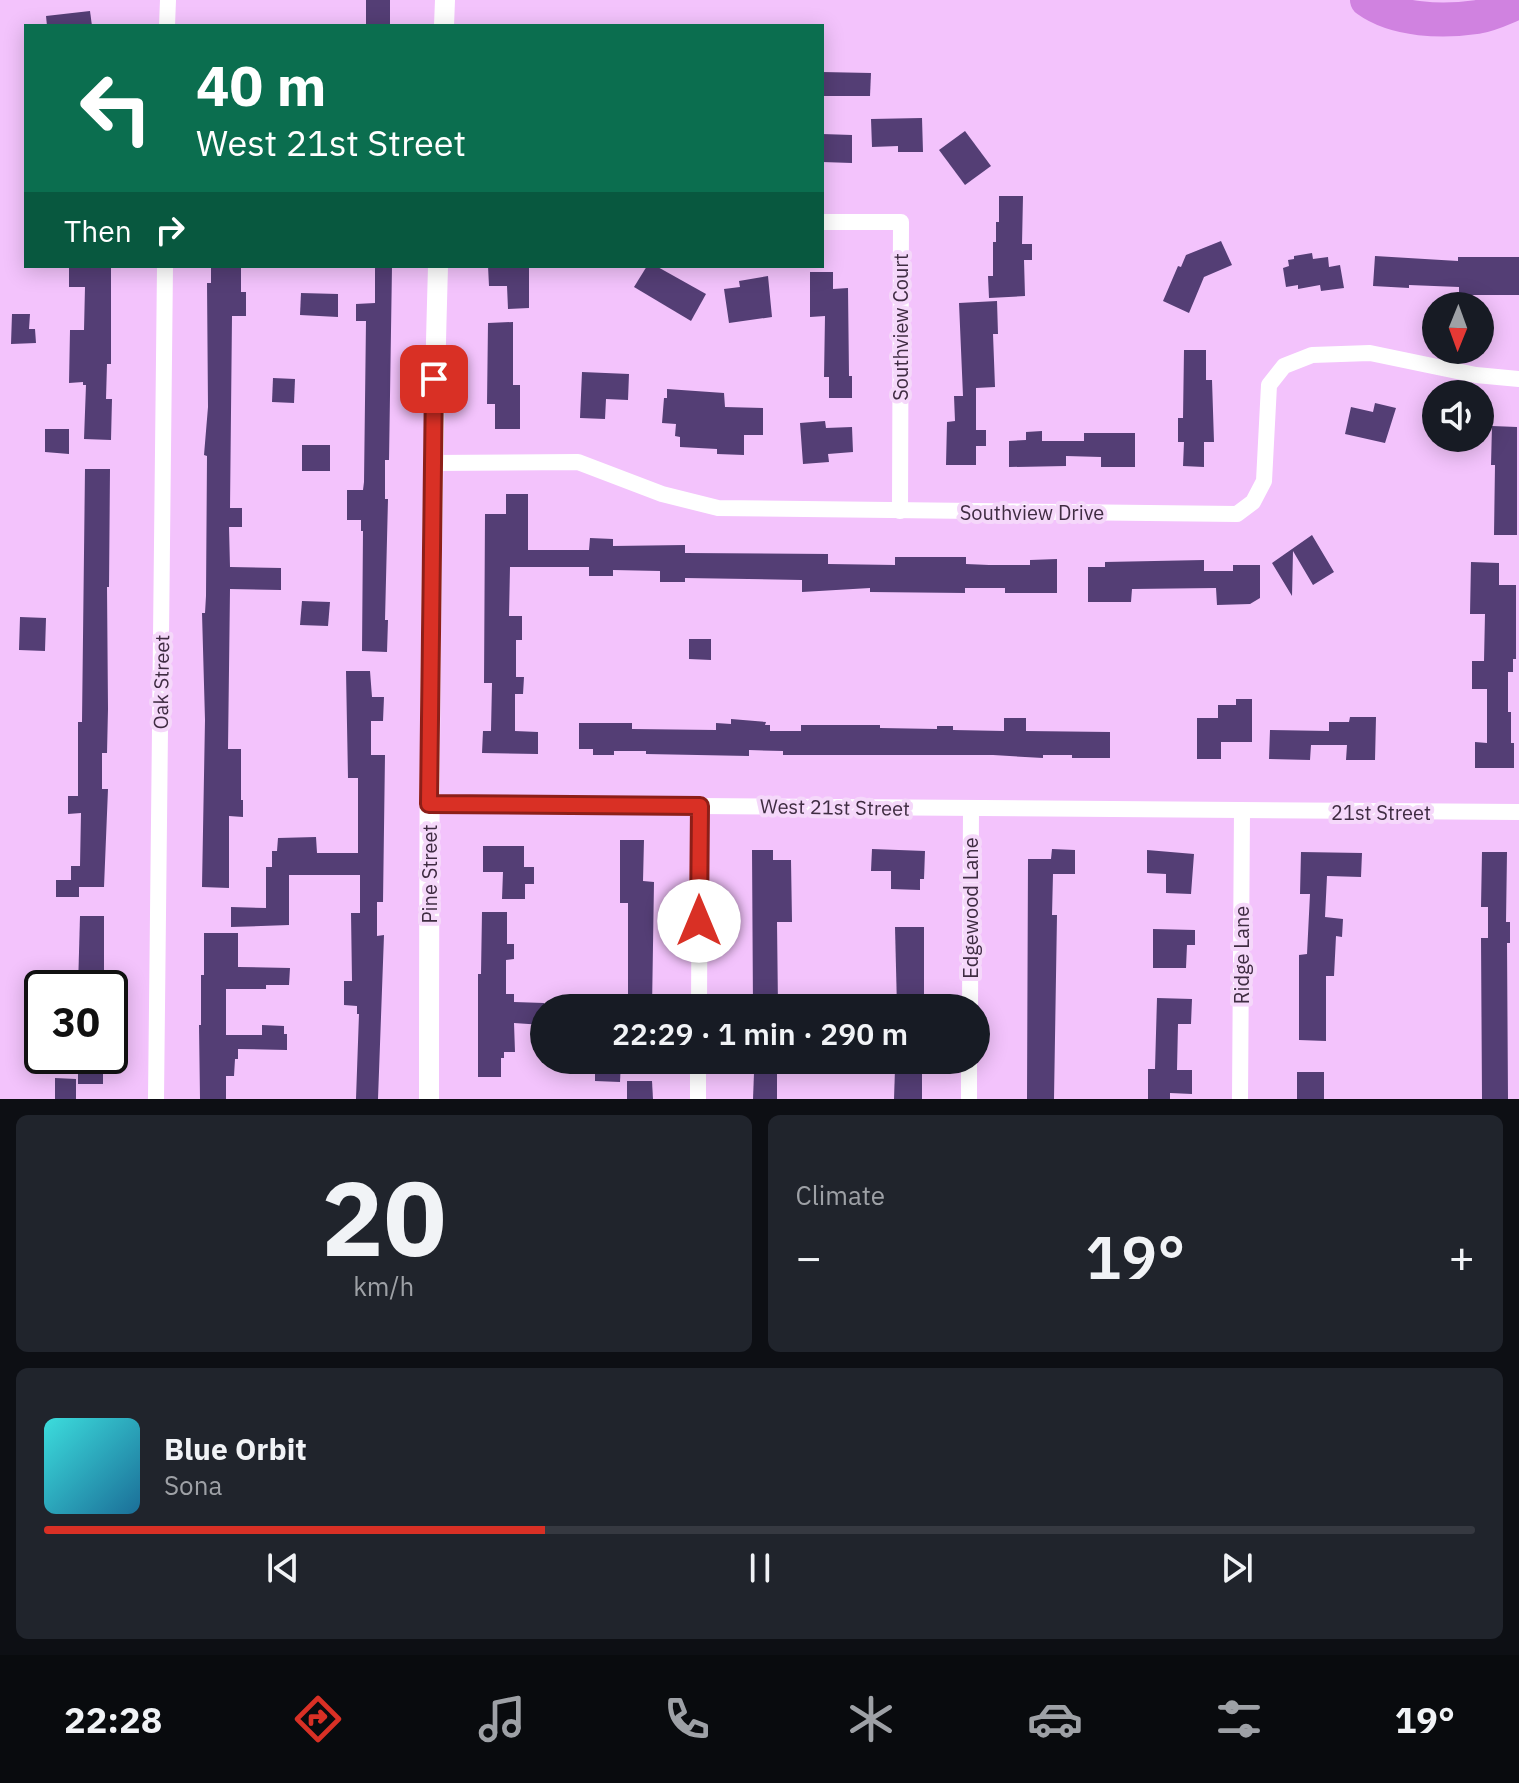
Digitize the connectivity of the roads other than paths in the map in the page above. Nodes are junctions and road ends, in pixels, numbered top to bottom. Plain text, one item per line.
1 (168, 0) edge
2 (445, 0) edge
3 (167, 24) edge
4 (444, 24) edge
5 (824, 222) edge
6 (165, 268) edge
7 (438, 268) edge
8 (1519, 379) edge
9 (432, 463) junction
10 (900, 511) junction
11 (429, 804) junction
12 (700, 806) junction
13 (971, 809) junction
14 (1242, 811) junction
15 (1519, 812) edge
16 (699, 994) edge
17 (970, 994) edge
18 (698, 1074) edge
19 (969, 1074) edge
20 (156, 1099) edge
21 (429, 1099) edge
22 (698, 1099) edge
23 (969, 1099) edge
24 (1240, 1099) edge

1 - 3 street
2 - 4 street
5 - 10 street, Southview Court
6 - 20 street, Oak Street
7 - 9 street, Pine Street
8 - 10 street, Southview Drive
9 - 10 street, Southview Drive
9 - 11 street, Pine Street
11 - 12 street, West 21st Street
11 - 21 street, Pine Street
12 - 13 street, West 21st Street
12 - 16 street
13 - 14 street, West 21st Street
13 - 17 street, Edgewood Lane
14 - 15 street, 21st Street
14 - 24 street, Ridge Lane
18 - 22 street
19 - 23 street

